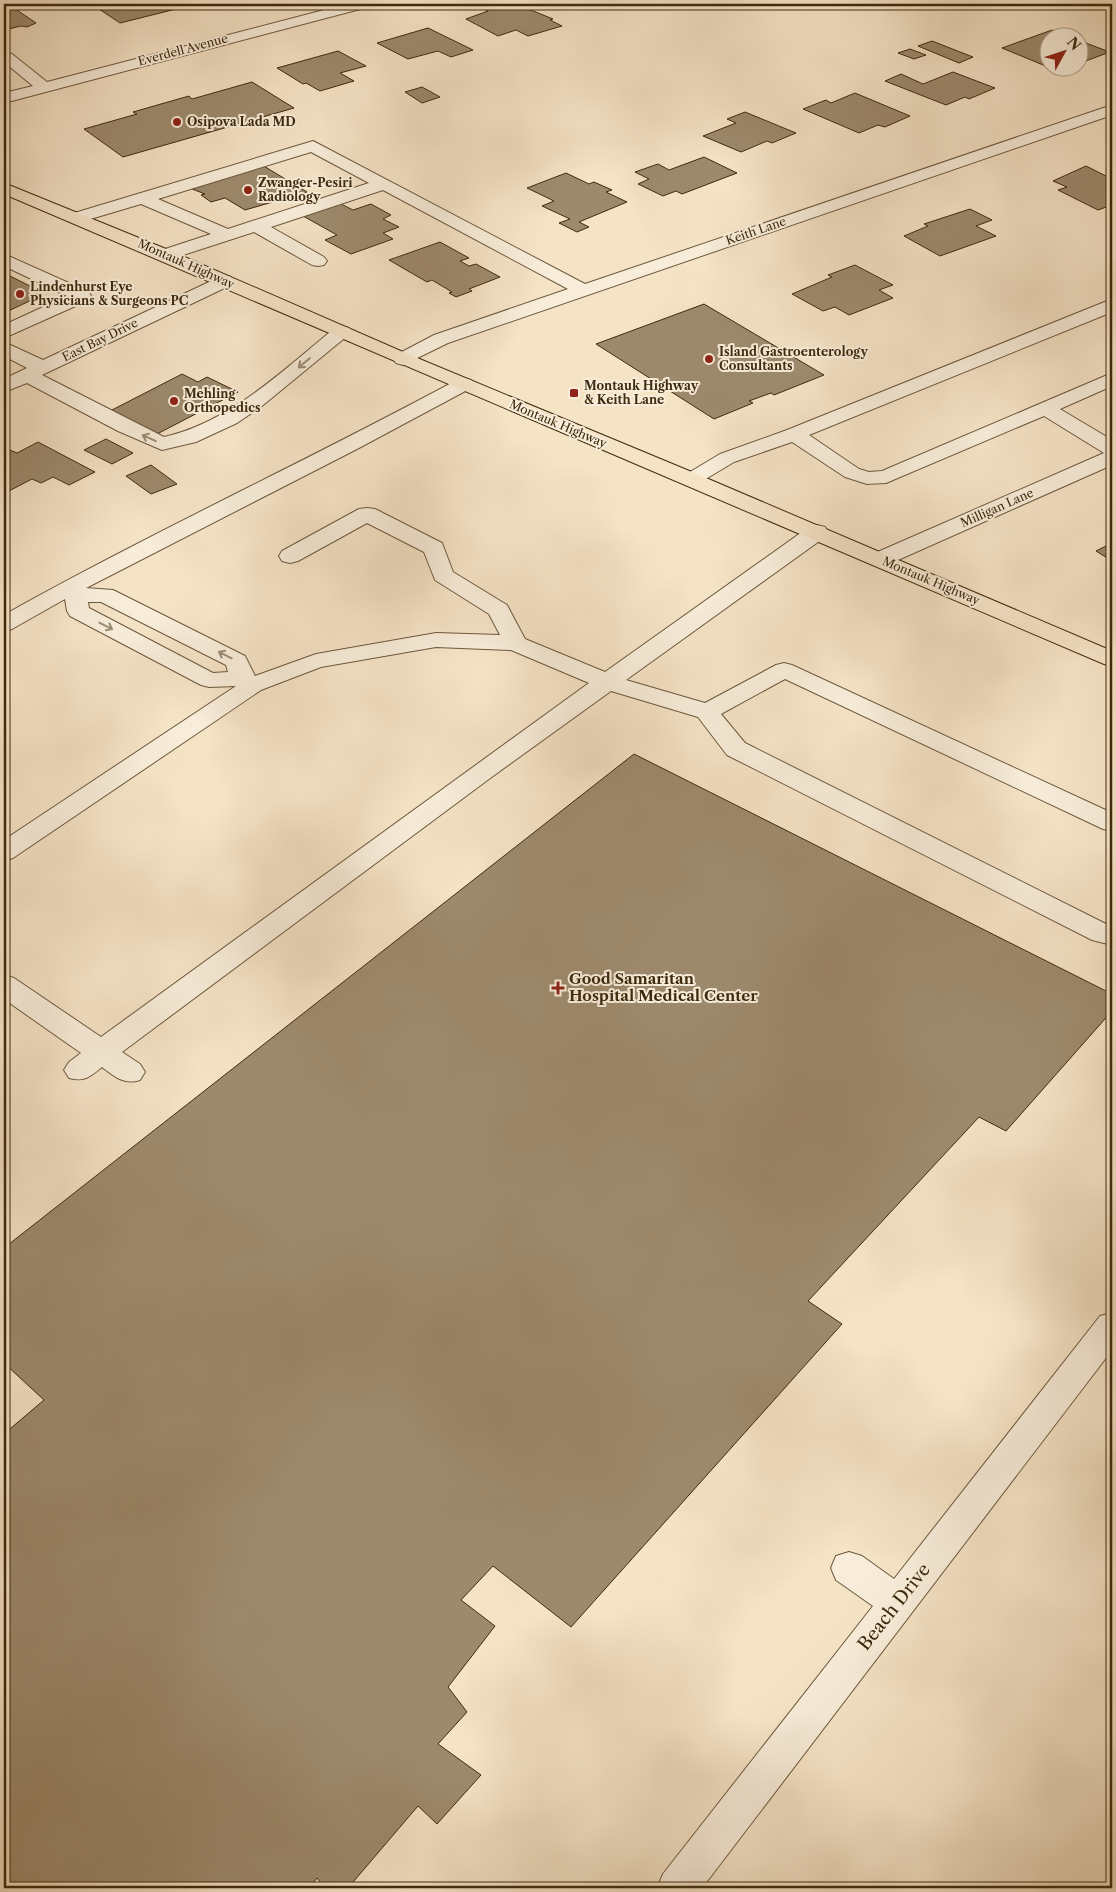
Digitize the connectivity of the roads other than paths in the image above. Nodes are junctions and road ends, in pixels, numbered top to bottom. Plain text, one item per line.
1 (363, 4) edge
2 (4, 57) edge
3 (44, 87) junction
4 (4, 98) edge
5 (1112, 110) edge
6 (384, 184) junction
7 (4, 188) edge
8 (141, 198) junction
9 (77, 218) junction
10 (255, 225) junction
11 (226, 234) junction
12 (165, 255) junction
13 (4, 259) edge
14 (318, 260) dead end
15 (224, 281) junction
16 (583, 290) junction
17 (1112, 305) edge
18 (4, 332) edge
19 (342, 332) junction
20 (4, 348) edge
21 (403, 360) junction
22 (35, 372) junction
23 (1112, 379) edge
24 (464, 384) junction
25 (4, 386) edge
26 (1045, 408) junction
27 (794, 434) junction
28 (1112, 449) edge
29 (1112, 458) edge
30 (692, 479) junction
31 (817, 532) junction
32 (290, 556) dead end
33 (881, 559) junction
34 (70, 592) junction
35 (4, 624) edge
36 (515, 643) junction
37 (1112, 659) edge
38 (248, 682) junction
39 (607, 682) junction
40 (707, 712) junction
41 (1112, 823) edge
42 (4, 852) edge
43 (1112, 936) edge
44 (4, 985) edge
45 (102, 1053) junction
46 (79, 1070) dead end
47 (130, 1072) dead end
48 (1112, 1326) edge
49 (849, 1568) dead end
50 (898, 1602) junction
51 (677, 1888) edge

1 - 3 street, Everdell Avenue
2 - 3 street
3 - 4 street, Everdell Avenue
5 - 16 street, Keith Lane
6 - 8 street
6 - 10 street
6 - 16 street
7 - 9 main road, Montauk Highway
8 - 9 street
8 - 11 street
9 - 12 main road, Montauk Highway
10 - 11 street
10 - 14 street
11 - 12 street
12 - 15 main road, Montauk Highway
13 - 18 street
15 - 19 main road, Montauk Highway
15 - 22 street, East Bay Drive
16 - 21 street, Keith Lane
17 - 27 street
19 - 21 main road, Montauk Highway
19 -> 22 street
20 - 22 street
21 - 24 main road, Montauk Highway
22 - 25 street, East Bay Drive
23 - 26 street
24 - 30 main road, Montauk Highway
24 - 34 street
26 - 27 street
26 - 28 street
27 - 30 street
29 - 33 street, Milligan Lane
30 - 31 main road, Montauk Highway
31 - 33 main road, Montauk Highway
31 - 39 street
32 - 36 street
33 - 37 main road, Montauk Highway
34 - 35 street
34 - 38 street
36 - 38 street
36 - 39 street
38 - 42 street
39 - 40 street
39 - 45 street
40 - 41 street
40 - 43 street
44 - 45 street
45 - 46 street
45 - 47 street
48 - 50 street, Beach Drive
49 - 50 street
50 - 51 street, Beach Drive

